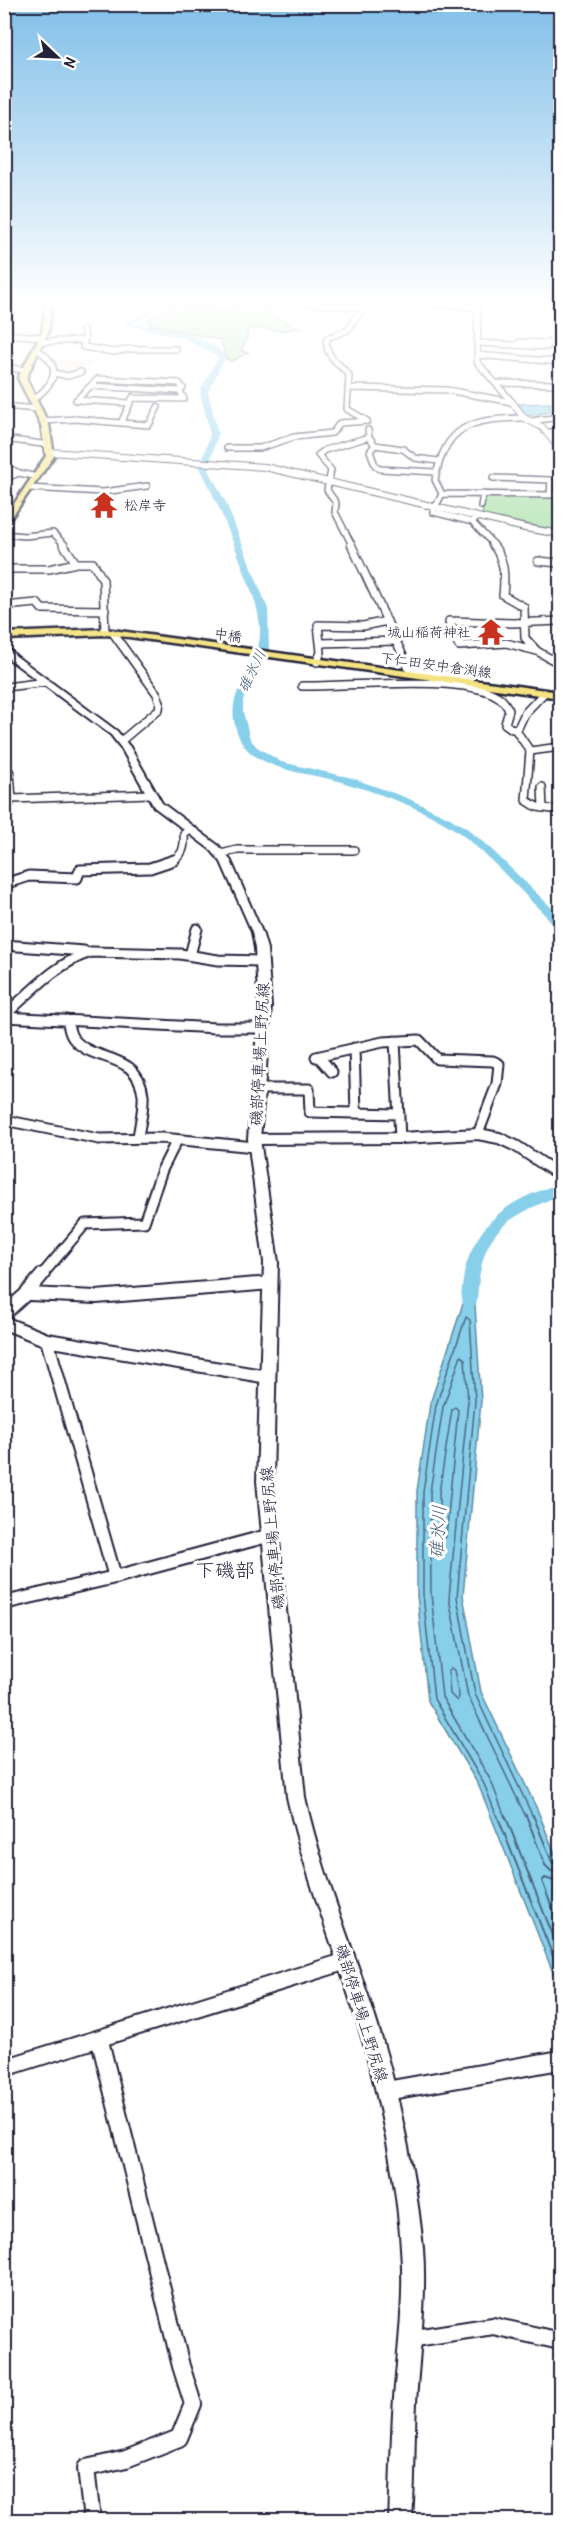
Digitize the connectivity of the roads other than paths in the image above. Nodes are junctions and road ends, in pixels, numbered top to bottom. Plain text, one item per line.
1 (43, 421) edge
2 (102, 421) edge
3 (153, 421) edge
4 (367, 421) joint
5 (485, 421) edge
6 (531, 421) edge
7 (121, 423) joint
8 (546, 432) junction
9 (561, 432) edge
10 (369, 436) junction
11 (4, 439) edge
12 (375, 445) junction
13 (227, 448) dead end
14 (561, 448) edge
15 (50, 449) junction
16 (5, 460) edge
17 (438, 461) junction
18 (436, 472) junction
19 (19, 473) junction
20 (37, 477) junction
21 (493, 478) dead end
22 (4, 479) edge
23 (535, 479) junction
24 (327, 481) junction
25 (147, 486) dead end
26 (507, 486) junction
27 (28, 488) junction
28 (483, 494) junction
29 (470, 495) junction
30 (534, 495) junction
31 (550, 495) junction
32 (561, 495) edge
33 (443, 497) junction
34 (453, 501) junction
35 (481, 506) dead end
36 (435, 507) junction
37 (4, 508) edge
38 (15, 508) junction
39 (450, 510) junction
40 (475, 520) junction
41 (4, 526) edge
42 (4, 534) edge
43 (561, 534) edge
44 (561, 560) edge
45 (538, 561) dead end
46 (76, 563) junction
47 (4, 568) edge
48 (4, 606) edge
49 (105, 610) junction
50 (387, 621) junction
51 (561, 621) edge
52 (525, 622) junction
53 (109, 633) junction
54 (397, 641) junction
55 (320, 643) junction
56 (5, 646) edge
57 (537, 651) junction
58 (313, 662) junction
59 (561, 664) edge
60 (561, 680) edge
61 (46, 682) junction
62 (469, 682) junction
63 (302, 686) dead end
64 (4, 690) edge
65 (544, 693) junction
66 (558, 695) edge
67 (515, 729) junction
68 (121, 741) junction
69 (561, 747) edge
70 (530, 751) junction
71 (4, 762) edge
72 (542, 787) dead end
73 (150, 794) junction
74 (8, 799) edge
75 (543, 808) junction
76 (561, 810) edge
77 (4, 812) edge
78 (189, 829) junction
79 (354, 850) dead end
80 (221, 854) junction
81 (4, 884) edge
82 (197, 929) dead end
83 (4, 945) edge
84 (91, 952) junction
85 (190, 955) junction
86 (262, 961) junction
87 (4, 1017) edge
88 (67, 1020) junction
89 (264, 1028) junction
90 (395, 1041) junction
91 (354, 1048) junction
92 (332, 1072) dead end
93 (257, 1089) junction
94 (356, 1113) junction
95 (399, 1114) junction
96 (4, 1120) edge
97 (478, 1134) junction
98 (138, 1137) junction
99 (400, 1138) junction
100 (177, 1140) junction
101 (255, 1143) junction
102 (561, 1176) edge
103 (271, 1283) junction
104 (28, 1294) junction
105 (4, 1314) edge
106 (4, 1323) edge
107 (47, 1340) junction
108 (268, 1377) junction
109 (271, 1535) junction
110 (115, 1577) junction
111 (4, 1603) edge
112 (347, 1961) junction
113 (100, 2041) junction
114 (558, 2061) edge
115 (4, 2068) edge
116 (386, 2091) junction
117 (409, 2339) junction
118 (561, 2341) edge
119 (92, 2520) edge
120 (401, 2520) edge

1 - 15 main road
2 - 7 street
3 - 7 street
4 - 10 street
4 - 13 street
5 - 17 street
6 - 8 street
8 - 9 street
8 - 14 street
10 - 12 street
10 - 24 street
11 - 15 street
12 - 17 street
12 - 18 street
15 - 20 main road
15 - 24 street
16 - 19 street
17 - 18 street
18 - 33 street
19 - 20 street
19 - 22 street
20 - 27 main road
21 - 26 street
23 - 26 street
23 - 30 street
23 - 31 street
24 - 36 street
24 - 50 street
25 - 27 street
26 - 28 street
26 - 30 street
27 - 38 main road
28 - 29 street
28 - 35 street
29 - 33 street
29 - 34 street
30 - 31 street
31 - 32 street
33 - 34 street
33 - 36 street
34 - 39 street
36 - 39 street
36 - 40 street
37 - 38 street
38 - 41 main road
39 - 40 street
40 - 43 street
40 - 52 street
42 - 46 street
44 - 45 street
46 - 47 street
46 - 49 street
48 - 49 street
49 - 53 street
50 - 54 street
50 - 55 street
51 - 52 street
52 - 57 street
52 - 57 street
53 - 56 main road
53 - 58 main road, 中橋
53 - 68 street
54 - 55 street
54 - 62 street
55 - 58 street
56 - 61 main road, 磯部停車場上野尻線
57 - 59 street
58 - 65 main road, 下仁田安中倉渕線
60 - 66 street
61 - 64 street
61 - 68 main road, 磯部停車場上野尻線
62 - 63 street
62 - 67 street
65 - 66 main road, 下仁田安中倉渕線
65 - 67 street
67 - 70 street
68 - 73 main road, 磯部停車場上野尻線
69 - 70 street
70 - 75 street
71 - 74 street
72 - 75 street
73 - 74 street
73 - 78 main road, 磯部停車場上野尻線
74 - 77 street
75 - 76 street
78 - 80 main road, 磯部停車場上野尻線
78 - 81 street
79 - 80 street
80 - 86 main road, 磯部停車場上野尻線
82 - 85 street
83 - 84 street
84 - 85 street
84 - 87 street
85 - 86 street
86 - 89 main road, 磯部停車場上野尻線
87 - 88 street
88 - 89 street
88 - 98 street
89 - 93 main road, 磯部停車場上野尻線
90 - 91 street
90 - 95 street
90 - 97 street
91 - 92 street
91 - 94 street
93 - 94 street
93 - 101 main road, 磯部停車場上野尻線
94 - 95 street
95 - 99 street
96 - 98 street
97 - 99 street
97 - 102 street
98 - 100 street
99 - 101 street
100 - 101 street
100 - 104 street
101 - 103 main road, 磯部停車場上野尻線
103 - 104 street
103 - 108 main road, 磯部停車場上野尻線
104 - 105 street
106 - 107 street
107 - 108 street
107 - 110 street
108 - 109 main road, 磯部停車場上野尻線
109 - 110 street
109 - 112 main road, 磯部停車場上野尻線
110 - 111 street
112 - 113 street
112 - 116 main road, 磯部停車場上野尻線
113 - 115 street
113 - 119 street
114 - 116 street
116 - 117 main road, 磯部停車場上野尻線
117 - 118 street
117 - 120 main road, 磯部停車場上野尻線

